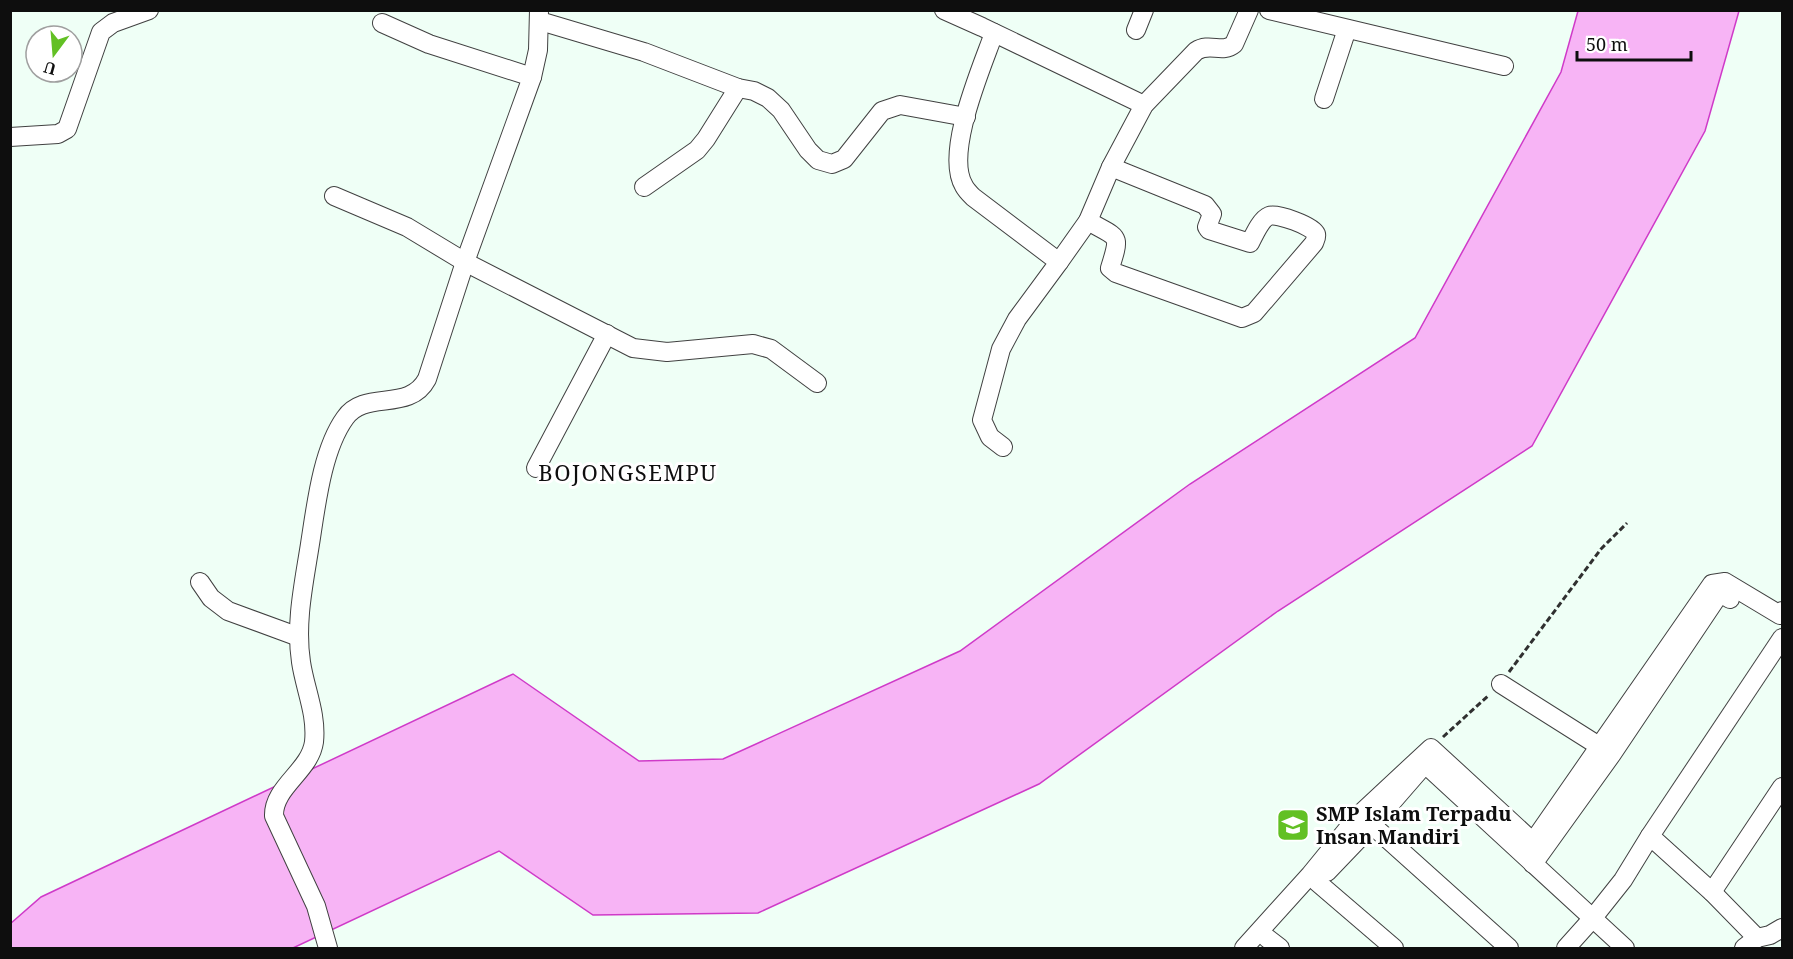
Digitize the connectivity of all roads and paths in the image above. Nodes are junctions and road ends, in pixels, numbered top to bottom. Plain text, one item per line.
1 (149, 10) edge
2 (944, 10) edge
3 (1144, 10) edge
4 (1249, 10) edge
5 (1269, 10) edge
6 (540, 16) edge
7 (382, 23) dead end
8 (1347, 29) junction
9 (1136, 30) dead end
10 (994, 33) junction
11 (1504, 66) dead end
12 (532, 77) junction
13 (738, 88) junction
14 (1324, 99) dead end
15 (1144, 105) junction
16 (966, 117) junction
17 (10, 138) edge
18 (1112, 167) junction
19 (644, 187) dead end
20 (334, 196) dead end
21 (1088, 221) junction
22 (465, 262) junction
23 (1059, 262) junction
24 (607, 334) junction
25 (817, 383) dead end
26 (1003, 447) dead end
27 (536, 468) dead end
28 (1627, 524) dead end
29 (201, 582) dead end
30 (1782, 611) edge
31 (1782, 630) edge
32 (299, 637) junction
33 (1782, 638) edge
34 (1501, 684) junction
35 (1599, 746) junction
36 (1431, 747) junction
37 (1782, 787) edge
38 (1372, 825) junction
39 (1650, 836) junction
40 (1533, 864) junction
41 (1317, 882) junction
42 (1712, 892) junction
43 (1592, 919) junction
44 (1782, 928) edge
45 (1751, 943) edge
46 (1268, 945) edge
47 (328, 948) edge
48 (1244, 948) edge
49 (1394, 948) edge
50 (1509, 948) edge
51 (1566, 948) edge
52 (1625, 948) edge

1 - 17 street
2 - 10 street
3 - 9 street
4 - 15 street
5 - 8 street
6 - 12 street
6 - 13 street
7 - 12 street
8 - 11 street
8 - 14 street
10 - 15 street
10 - 16 street
12 - 22 street
13 - 16 street
13 - 19 street
15 - 18 street
16 - 23 street
18 - 21 street
18 - 21 street
20 - 22 street
21 - 23 street
22 - 24 street
22 - 32 street
23 - 26 street
24 - 25 street
24 - 27 street
28 - 34 path
29 - 32 street
30 - 35 street
31 - 40 street
32 - 47 street
33 - 39 street
34 - 35 street
34 - 36 path
35 - 36 street
36 - 48 street
37 - 42 street
38 - 40 street
38 - 41 street
38 - 50 street
39 - 42 street
39 - 43 street
40 - 43 street
41 - 46 street
41 - 49 street
42 - 45 street
43 - 51 street
43 - 52 street
44 - 45 street

